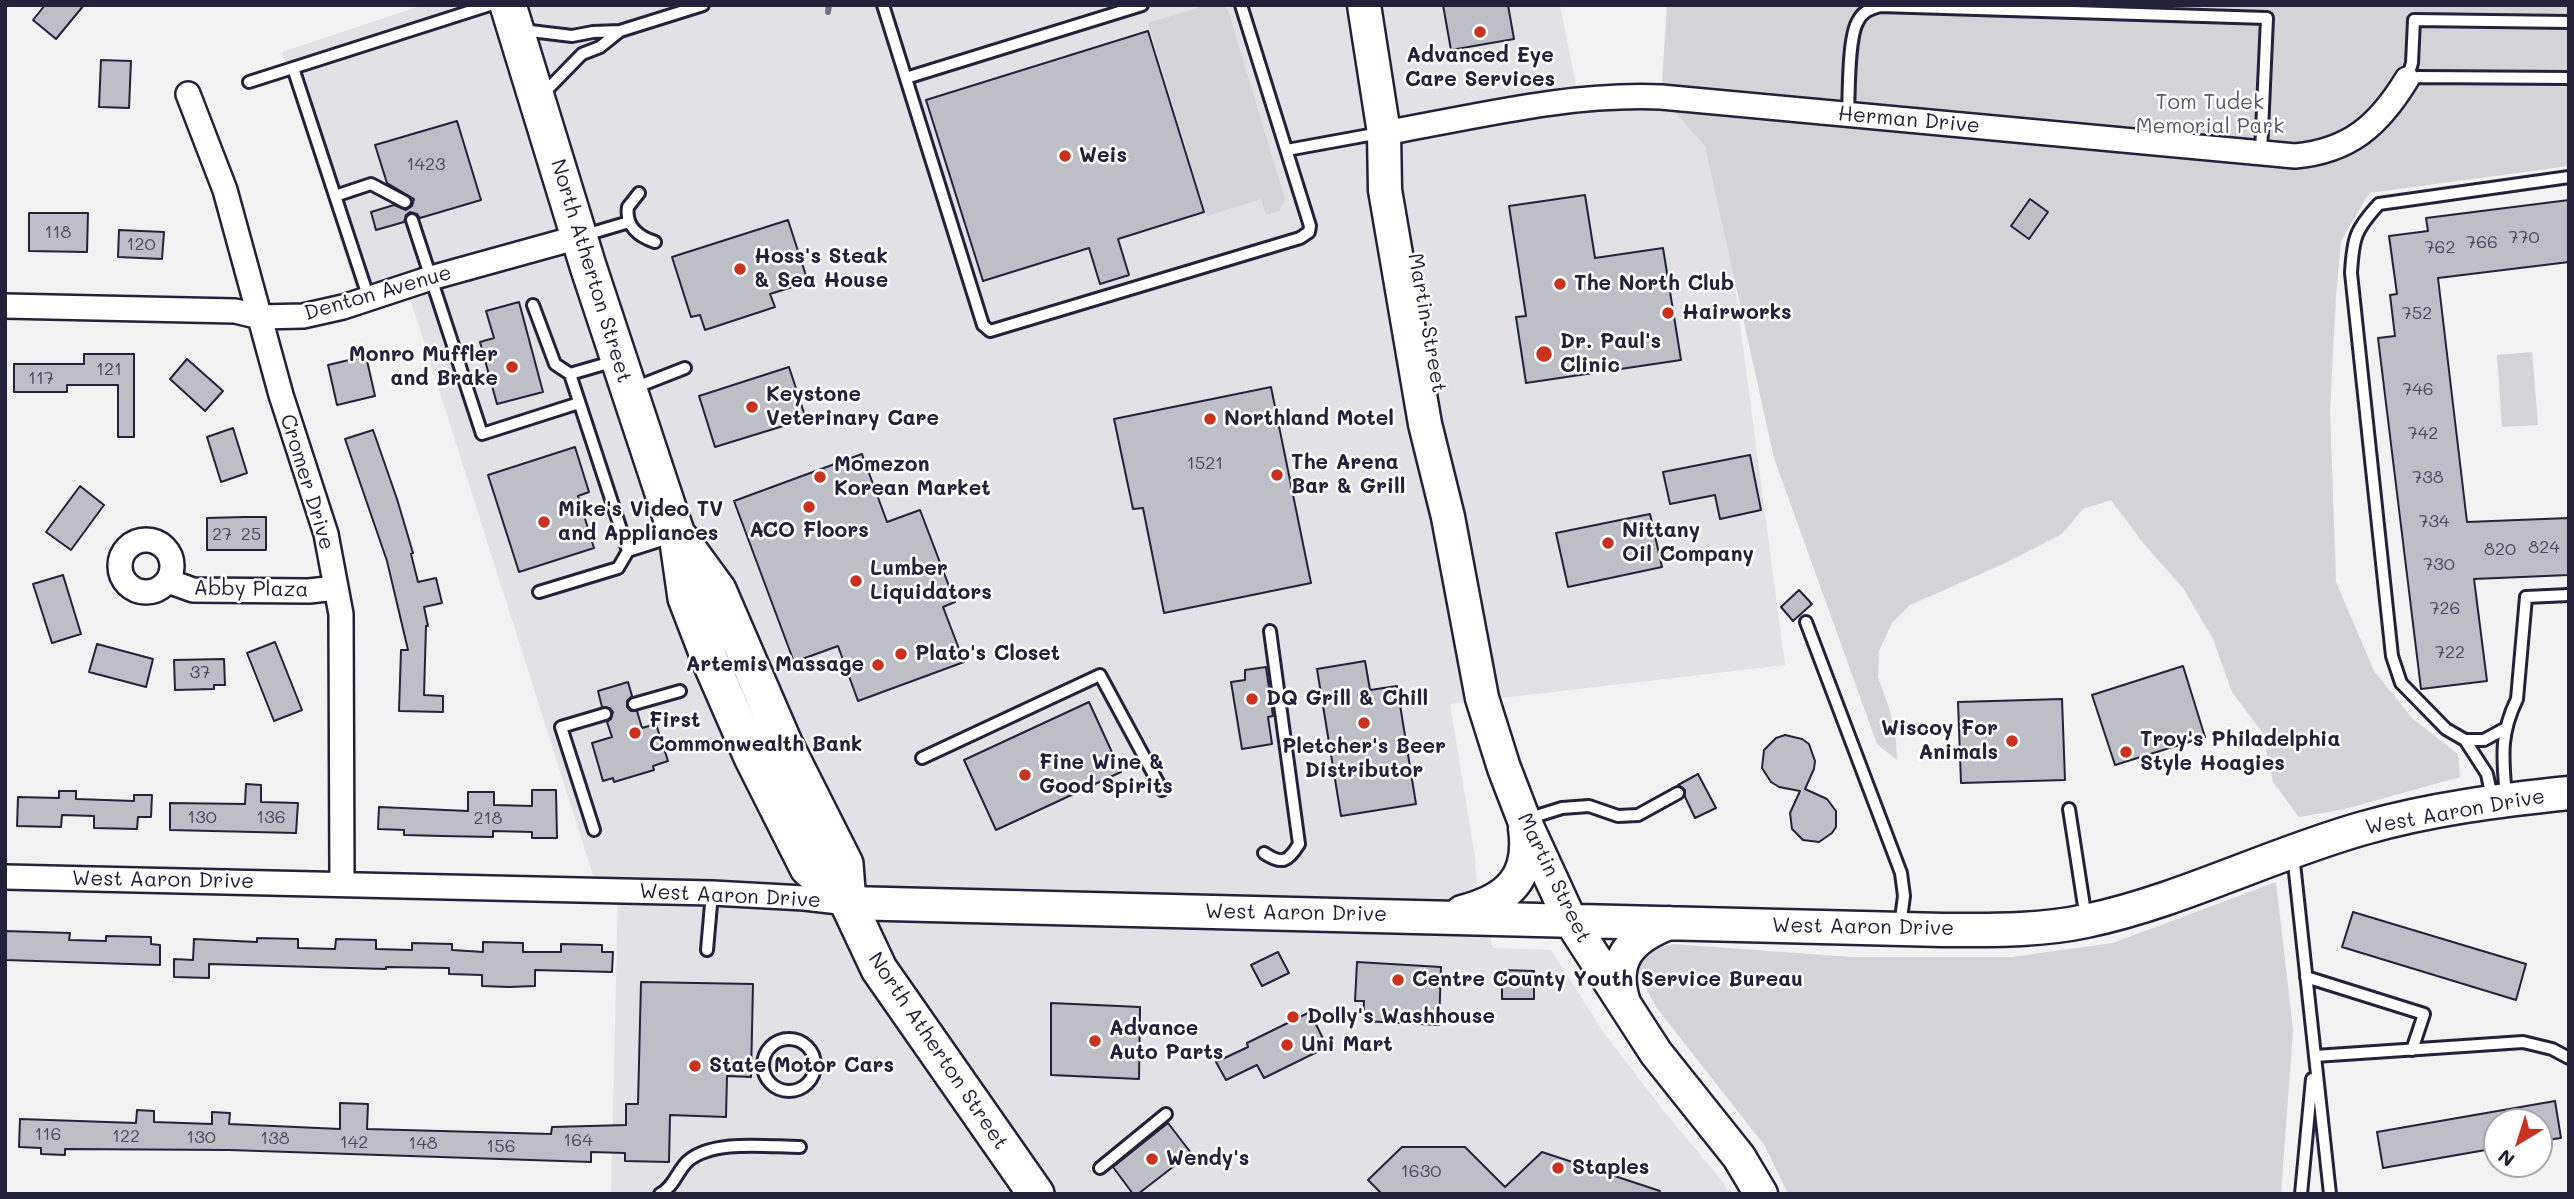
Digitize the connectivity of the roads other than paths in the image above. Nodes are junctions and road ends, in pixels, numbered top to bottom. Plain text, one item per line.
1 (490, 5) edge
2 (703, 5) edge
3 (883, 5) edge
4 (1142, 5) edge
5 (1241, 5) edge
6 (1364, 5) edge
7 (512, 17) edge
8 (2569, 22) edge
9 (620, 31) junction
10 (293, 68) junction
11 (906, 78) junction
12 (2569, 78) edge
13 (2407, 79) junction
14 (249, 82) dead end
15 (188, 94) dead end
16 (538, 99) junction
17 (1848, 114) junction
18 (1384, 132) junction
19 (1286, 150) junction
20 (2261, 153) junction
21 (2569, 177) edge
22 (639, 193) dead end
23 (335, 196) junction
24 (405, 202) dead end
25 (412, 220) dead end
26 (629, 222) junction
27 (579, 237) junction
28 (655, 242) dead end
29 (431, 278) junction
30 (369, 299) junction
31 (533, 305) dead end
32 (5, 306) edge
33 (260, 317) junction
34 (685, 368) dead end
35 (570, 374) junction
36 (623, 375) junction
37 (579, 403) junction
38 (677, 535) junction
39 (628, 551) junction
40 (168, 581) dead end
41 (336, 589) junction
42 (539, 592) dead end
43 (2569, 595) edge
44 (1806, 622) dead end
45 (1270, 631) dead end
46 (680, 691) dead end
47 (634, 704) dead end
48 (605, 713) dead end
49 (2506, 728) junction
50 (2465, 740) junction
51 (922, 758) dead end
52 (1162, 790) dead end
53 (1678, 793) dead end
54 (2569, 793) edge
55 (2499, 802) junction
56 (2068, 809) dead end
57 (1524, 820) junction
58 (594, 830) dead end
59 (2293, 851) junction
60 (1264, 853) dead end
61 (5, 877) edge
62 (342, 884) junction
63 (712, 892) junction
64 (848, 903) junction
65 (1447, 917) junction
66 (1570, 920) junction
67 (2086, 921) junction
68 (1671, 922) junction
69 (1900, 929) junction
70 (707, 950) dead end
71 (2306, 977) junction
72 (1626, 1007) junction
73 (2412, 1050) junction
74 (2315, 1056) junction
75 (2569, 1058) edge
76 (765, 1076) joint
77 (1166, 1114) dead end
78 (800, 1147) dead end
79 (1100, 1168) dead end
80 (660, 1194) edge
81 (1036, 1194) edge
82 (1761, 1194) edge
83 (2301, 1194) edge
84 (2330, 1194) edge

1 - 10 lane
2 - 9 lane
3 - 11 lane
4 - 11 lane
5 - 19 lane
6 - 18 street, Martin Street
7 - 9 lane
7 - 16 main road, North Atherton Street
8 - 13 lane
9 - 16 lane
10 - 14 lane
10 - 23 lane
11 - 19 lane
12 - 13 lane
13 - 20 street, Herman Drive
15 - 33 street, Cromer Drive
16 - 27 main road, North Atherton Street
17 - 18 street, Herman Drive
17 - 20 street, Herman Drive
17 - 20 lane
18 - 19 lane
18 - 57 street, Martin Street
21 - 50 lane
22 - 26 lane
23 - 24 lane
23 - 30 lane
25 - 29 lane
26 - 27 lane
26 - 28 lane
27 - 29 street, Denton Avenue
27 - 36 main road, North Atherton Street
29 - 30 street, Denton Avenue
29 - 37 lane
30 - 33 street, Denton Avenue
31 - 35 lane
32 - 33 street, Denton Avenue
33 - 41 street, Cromer Drive
34 - 36 lane
35 - 36 lane
35 - 37 lane
36 - 38 main road, North Atherton Street
37 - 39 lane
38 - 39 lane
38 - 64 main road, North Atherton Street
39 - 42 lane
40 - 41 street, Abby Plaza
41 - 62 street, Cromer Drive
43 - 49 lane
44 - 69 lane
45 - 60 lane
46 - 47 lane
48 - 58 lane
49 - 50 lane
49 - 55 lane
50 - 55 lane
51 - 52 lane
53 - 57 lane
54 - 55 street, West Aaron Drive
55 - 59 street, West Aaron Drive
56 - 67 lane
57 - 65 street
57 - 66 street, Martin Street
59 - 67 street, West Aaron Drive
59 - 71 lane
61 - 62 street, West Aaron Drive
62 - 63 street, West Aaron Drive
63 - 64 street, West Aaron Drive
63 - 70 lane
64 - 65 street, West Aaron Drive
64 - 81 main road, North Atherton Street
65 - 66 street, West Aaron Drive
66 - 68 street, West Aaron Drive
66 - 72 street, Martin Street
67 - 69 street, West Aaron Drive
68 - 69 street, West Aaron Drive
68 - 72 street
71 - 73 lane
71 - 74 lane
72 - 82 street, Martin Street
73 - 74 lane
73 - 75 lane
74 - 83 lane
74 - 84 lane
76 - 76 lane
77 - 79 lane
78 - 80 lane

